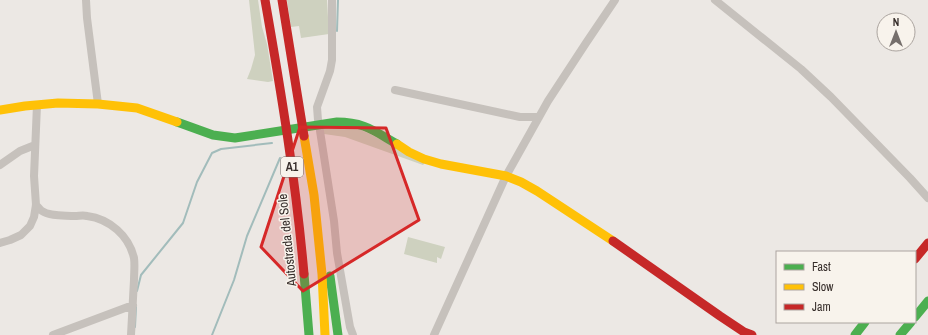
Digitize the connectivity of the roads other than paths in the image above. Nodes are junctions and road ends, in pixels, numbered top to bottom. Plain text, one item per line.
1 (86, 0) edge
2 (265, 0) edge
3 (282, 0) edge
4 (615, 0) edge
5 (715, 0) edge
6 (332, 1) edge
7 (395, 90) dead end
8 (98, 104) junction
9 (37, 105) junction
10 (0, 110) edge
11 (539, 117) junction
12 (321, 125) junction
13 (35, 145) junction
14 (0, 165) edge
15 (506, 176) junction
16 (314, 195) junction
17 (928, 198) edge
18 (36, 205) junction
19 (0, 243) edge
20 (928, 243) edge
21 (916, 258) edge
22 (306, 289) junction
23 (928, 301) edge
24 (132, 305) junction
25 (916, 316) edge
26 (864, 323) edge
27 (910, 323) edge
28 (53, 335) edge
29 (131, 335) edge
30 (305, 335) edge
31 (309, 335) edge
32 (325, 335) edge
33 (338, 335) edge
34 (353, 335) edge
35 (434, 335) edge
36 (752, 335) edge
37 (855, 335) edge
38 (900, 335) edge

1 - 8 street
2 - 22 main road, Autostrada del Sole / A1
3 - 16 main road, A1
4 - 11 street
5 - 17 street
6 - 12 street
7 - 11 street
8 - 9 main road
8 - 12 main road
9 - 10 main road
9 - 13 street
11 - 15 street
12 - 15 main road
12 - 34 street
13 - 14 street
13 - 18 street
15 - 35 street
15 - 36 main road
16 - 32 main road, A1
16 - 33 main road, A1
18 - 19 street
18 - 24 street
20 - 21 main road
22 - 30 main road
22 - 31 main road, Autostrada del Sole / A1
23 - 25 main road
24 - 28 street
24 - 29 street
26 - 37 main road
27 - 38 main road

